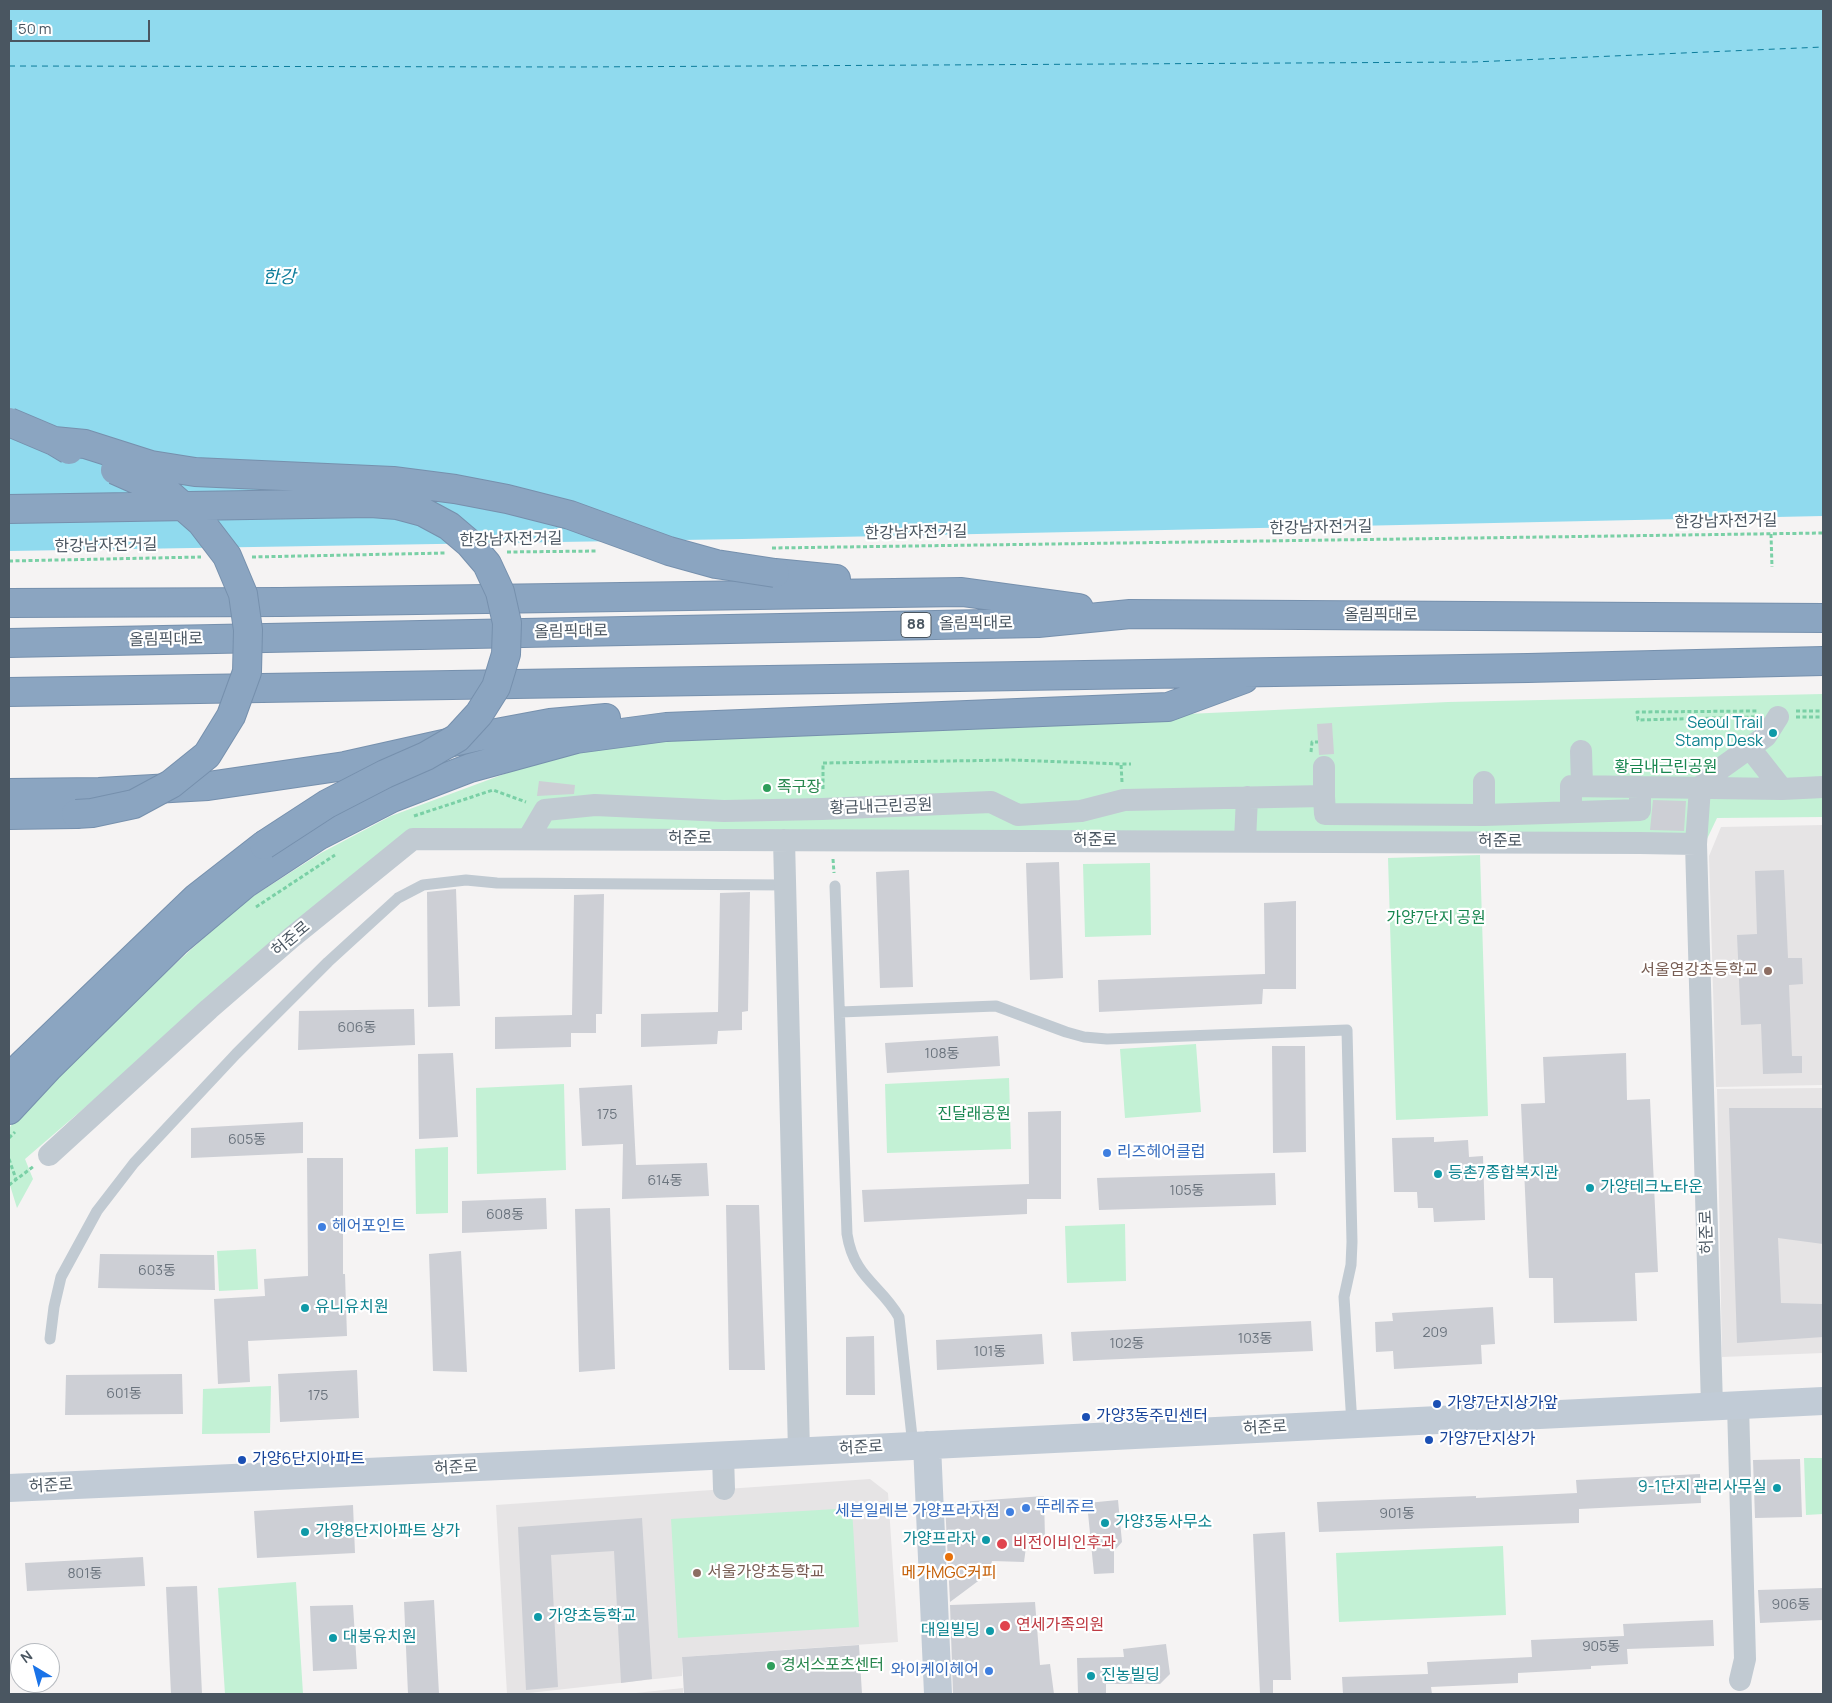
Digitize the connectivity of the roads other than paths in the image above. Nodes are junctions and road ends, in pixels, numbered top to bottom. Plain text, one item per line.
1 (9, 422) edge
2 (54, 441) junction
3 (9, 509) edge
4 (962, 592) junction
5 (9, 603) edge
6 (1130, 614) junction
7 (1823, 618) edge
8 (9, 643) edge
9 (1823, 661) edge
10 (1264, 671) junction
11 (9, 692) edge
12 (1779, 713) road end
13 (764, 722) junction
14 (1749, 747) junction
15 (1581, 751) dead end
16 (1324, 767) dead end
17 (1582, 786) junction
18 (1823, 786) edge
19 (1640, 787) junction
20 (1481, 788) dead end
21 (1700, 788) junction
22 (1782, 789) junction
23 (9, 793) edge
24 (1324, 796) junction
25 (1248, 798) junction
26 (1640, 810) junction
27 (1571, 812) junction
28 (9, 815) edge
29 (1484, 815) junction
30 (528, 839) junction
31 (784, 840) junction
32 (1245, 841) junction
33 (1640, 843) junction
34 (1696, 844) junction
35 (785, 885) junction
36 (835, 886) dead end
37 (840, 1012) junction
38 (9, 1081) edge
39 (12, 1121) edge
40 (49, 1155) road end
41 (50, 1339) dead end
42 (1823, 1401) edge
43 (1725, 1406) junction
44 (1352, 1424) junction
45 (920, 1445) junction
46 (800, 1451) junction
47 (723, 1455) junction
48 (9, 1488) edge
49 (724, 1489) dead end
50 (1740, 1680) dead end
51 (938, 1694) edge

1 - 2 highway, bridge
2 - 4 highway, bridge
2 - 28 highway, bridge
3 - 38 highway, bridge
4 - 5 highway
4 - 6 highway
6 - 7 highway, 올림픽대로 / 88
6 - 8 highway, 올림픽대로 / 88
9 - 10 highway
10 - 11 highway
10 - 13 highway
12 - 14 street
13 - 23 highway
13 - 39 highway
14 - 21 street
14 - 22 street
15 - 17 street
16 - 24 street
17 - 19 street
17 - 27 street
18 - 22 street
19 - 21 street
19 - 26 street
20 - 29 street
21 - 22 street
21 - 34 street
24 - 25 street, 황금내근린공원
24 - 29 street
25 - 30 street, 황금내근린공원
25 - 32 street
26 - 27 street
26 - 33 street
27 - 29 street
30 - 31 street, 허준로
30 - 40 street, 허준로
31 - 32 street, 허준로
31 - 35 street
32 - 33 street, 허준로
33 - 34 street, 허준로
34 - 43 street, 허준로
35 - 41 lane
35 - 46 street
36 - 37 lane
37 - 44 lane
37 - 45 lane
42 - 43 street, 허준로
43 - 44 street, 허준로
43 - 50 street
44 - 45 street, 허준로
45 - 46 street, 허준로
45 - 51 street
46 - 47 street, 허준로
47 - 48 street, 허준로
47 - 49 street

